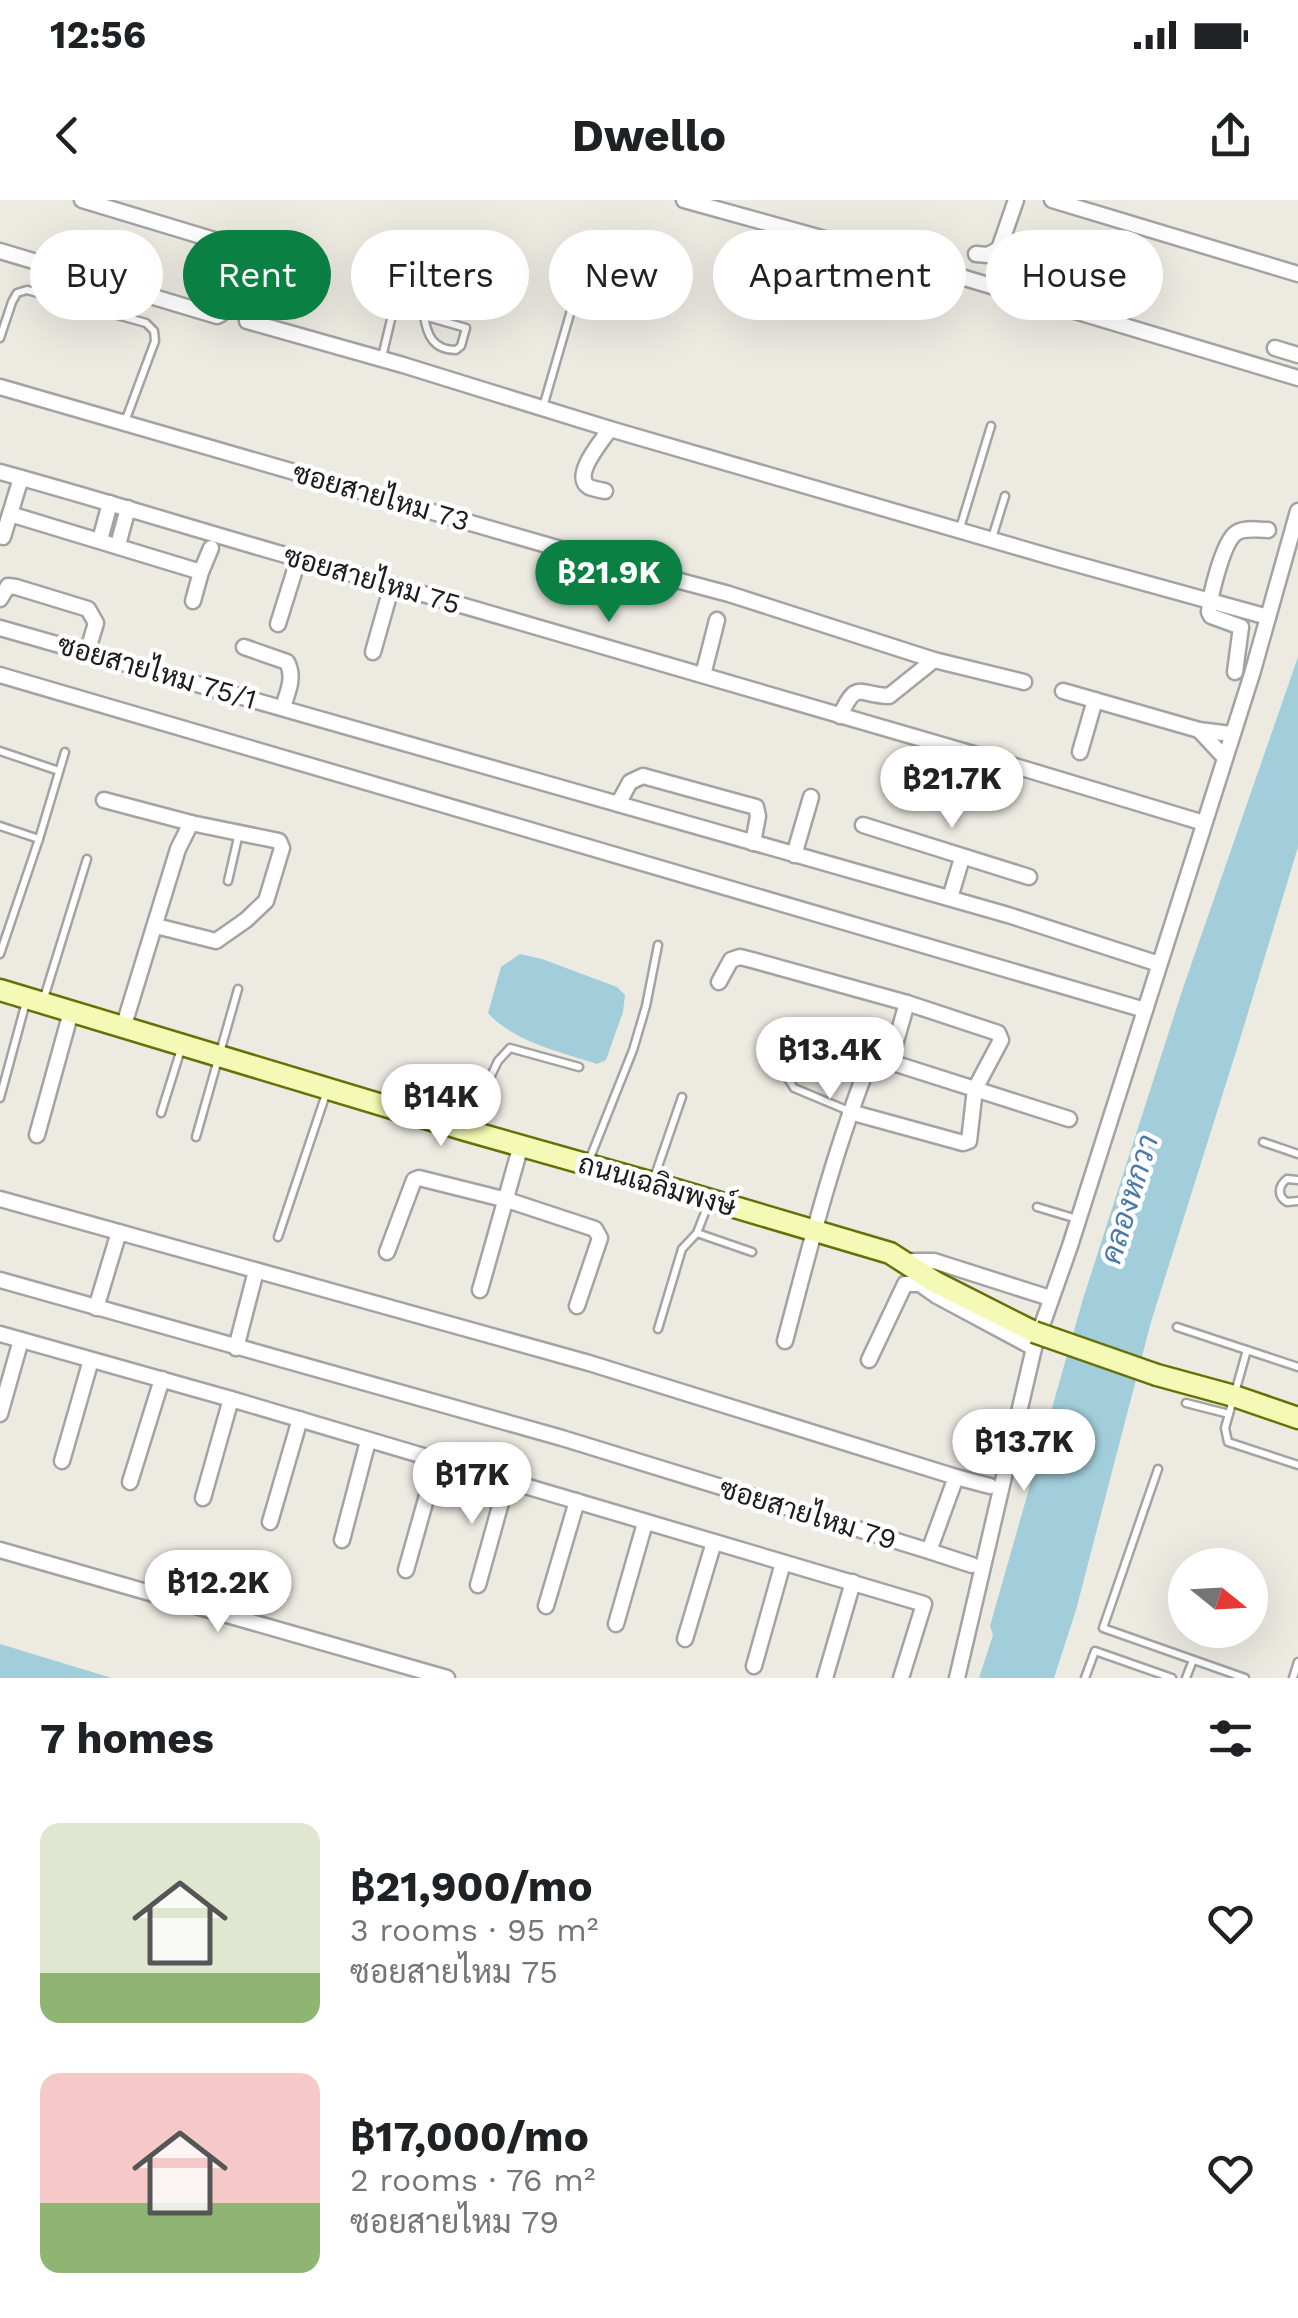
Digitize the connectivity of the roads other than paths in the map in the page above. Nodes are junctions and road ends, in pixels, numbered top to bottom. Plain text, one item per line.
1 (82, 200) edge
2 (684, 200) edge
3 (1016, 200) edge
4 (1052, 200) edge
5 (0, 251) edge
6 (976, 254) dead end
7 (1298, 274) edge
8 (424, 316) joint
9 (390, 320) edge
10 (568, 320) edge
11 (247, 322) dead end
12 (0, 338) edge
13 (1274, 348) dead end
14 (1298, 355) edge
15 (382, 358) junction
16 (1298, 378) edge
17 (0, 385) edge
18 (542, 408) junction
19 (124, 421) junction
20 (991, 426) dead end
21 (610, 429) junction
22 (0, 472) edge
23 (21, 478) junction
24 (606, 491) dead end
25 (1005, 496) dead end
26 (110, 503) junction
27 (128, 508) junction
28 (1298, 511) edge
29 (10, 514) junction
30 (960, 529) junction
31 (1268, 530) dead end
32 (4, 537) dead end
33 (992, 539) junction
34 (100, 540) junction
35 (118, 545) junction
36 (211, 548) dead end
37 (298, 560) junction
38 (201, 572) junction
39 (392, 585) junction
40 (0, 599) edge
41 (193, 601) dead end
42 (1210, 601) junction
43 (1268, 617) junction
44 (717, 620) dead end
45 (278, 624) dead end
46 (0, 628) edge
47 (244, 647) dead end
48 (373, 652) dead end
49 (87, 653) junction
50 (934, 660) junction
51 (1235, 672) dead end
52 (0, 675) edge
53 (703, 675) junction
54 (1024, 682) dead end
55 (1062, 691) dead end
56 (1096, 700) junction
57 (283, 707) junction
58 (840, 716) junction
59 (1199, 730) junction
60 (1232, 734) junction
61 (0, 750) edge
62 (65, 752) dead end
63 (1080, 752) dead end
64 (1225, 758) junction
65 (59, 770) junction
66 (811, 797) dead end
67 (104, 800) dead end
68 (618, 804) junction
69 (191, 823) junction
70 (1204, 823) junction
71 (0, 826) edge
72 (862, 826) dead end
73 (240, 832) junction
74 (39, 839) junction
75 (753, 843) junction
76 (794, 854) junction
77 (962, 858) junction
78 (87, 859) dead end
79 (1029, 877) dead end
80 (228, 880) dead end
81 (950, 898) junction
82 (156, 926) junction
83 (658, 945) dead end
84 (0, 954) edge
85 (1159, 964) junction
86 (719, 982) dead end
87 (238, 989) dead end
88 (0, 990) edge
89 (35, 1000) junction
90 (908, 1002) junction
91 (1145, 1010) junction
92 (71, 1012) junction
93 (123, 1028) junction
94 (801, 1034) dead end
95 (182, 1045) junction
96 (218, 1056) junction
97 (890, 1062) junction
98 (580, 1067) dead end
99 (327, 1089) junction
100 (976, 1090) junction
101 (0, 1098) edge
102 (682, 1098) dead end
103 (850, 1112) junction
104 (161, 1113) dead end
105 (1069, 1119) dead end
106 (465, 1130) junction
107 (38, 1135) dead end
108 (196, 1137) dead end
109 (1263, 1142) dead end
110 (521, 1145) junction
111 (1298, 1154) edge
112 (588, 1164) junction
113 (1298, 1180) edge
114 (653, 1182) junction
115 (0, 1198) edge
116 (507, 1200) junction
117 (710, 1200) junction
118 (1298, 1201) edge
119 (1037, 1207) dead end
120 (1078, 1220) junction
121 (814, 1231) junction
122 (118, 1232) junction
123 (697, 1233) junction
124 (278, 1237) dead end
125 (387, 1252) dead end
126 (752, 1252) dead end
127 (896, 1257) junction
128 (256, 1272) junction
129 (0, 1280) edge
130 (920, 1284) junction
131 (480, 1290) dead end
132 (1050, 1298) junction
133 (577, 1306) dead end
134 (96, 1308) junction
135 (1176, 1328) dead end
136 (658, 1329) dead end
137 (0, 1334) edge
138 (21, 1340) junction
139 (1034, 1340) junction
140 (785, 1341) dead end
141 (236, 1348) junction
142 (1248, 1350) junction
143 (91, 1360) junction
144 (870, 1360) dead end
145 (1298, 1367) edge
146 (162, 1379) junction
147 (231, 1399) junction
148 (1186, 1403) dead end
149 (1232, 1405) junction
150 (0, 1414) edge
151 (1298, 1418) edge
152 (300, 1419) junction
153 (368, 1441) junction
154 (437, 1460) junction
155 (62, 1461) dead end
156 (1298, 1465) edge
157 (1158, 1469) dead end
158 (956, 1477) junction
159 (508, 1481) junction
160 (130, 1482) dead end
161 (990, 1486) dead end
162 (203, 1498) dead end
163 (577, 1501) junction
164 (270, 1522) dead end
165 (646, 1523) junction
166 (342, 1540) dead end
167 (714, 1542) junction
168 (0, 1550) edge
169 (929, 1551) junction
170 (783, 1563) junction
171 (972, 1564) dead end
172 (406, 1570) dead end
173 (854, 1582) junction
174 (478, 1585) dead end
175 (546, 1606) dead end
176 (616, 1624) dead end
177 (685, 1639) dead end
178 (1192, 1660) junction
179 (1298, 1662) edge
180 (754, 1666) dead end
181 (447, 1678) edge
182 (825, 1678) edge
183 (901, 1678) edge
184 (957, 1678) edge
185 (1085, 1678) edge
186 (1172, 1678) edge
187 (1186, 1678) edge
188 (1244, 1678) edge
189 (1293, 1678) edge

1 - 5 street
2 - 16 street
3 - 6 street
4 - 7 street
8 - 8 lane
9 - 15 lane
10 - 18 lane
11 - 15 street
12 - 19 lane
13 - 14 street
15 - 18 street
17 - 19 street, ซอยสายไหม 73
18 - 21 street
19 - 50 street, ซอยสายไหม 73
20 - 30 lane
21 - 24 street
21 - 30 street
22 - 23 street, ซอยสายไหม 75
23 - 26 street, ซอยสายไหม 75
23 - 29 street
25 - 33 lane
26 - 27 street, ซอยสายไหม 75
26 - 34 street
27 - 35 street
27 - 37 street, ซอยสายไหม 75
28 - 43 street
29 - 32 street
29 - 34 street
30 - 33 street
31 - 42 street
33 - 42 street
34 - 35 street
35 - 38 street
36 - 38 street
37 - 39 street, ซอยสายไหม 75
37 - 45 street
38 - 41 street
39 - 48 street
39 - 53 street, ซอยสายไหม 75
40 - 49 street
42 - 43 street
42 - 51 street
43 - 60 street
44 - 53 street
46 - 49 street, ซอยสายไหม 75/1
47 - 57 street
49 - 57 street, ซอยสายไหม 75/1
50 - 54 street, ซอยสายไหม 73
50 - 58 street
52 - 91 street
53 - 58 street, ซอยสายไหม 75
55 - 56 street
56 - 59 street
56 - 63 street
57 - 68 street, ซอยสายไหม 75/1
58 - 70 street, ซอยสายไหม 75
59 - 60 street
59 - 64 street
60 - 64 street
61 - 65 lane
62 - 65 lane
64 - 70 street
65 - 74 lane
66 - 76 street
67 - 69 street
68 - 75 street, ซอยสายไหม 75/1
68 - 75 street
69 - 73 street
69 - 82 street
70 - 85 street
71 - 74 lane
72 - 77 street
73 - 80 lane
73 - 82 street
74 - 84 lane
75 - 76 street, ซอยสายไหม 75/1
76 - 81 street, ซอยสายไหม 75/1
77 - 79 street
77 - 81 street
78 - 89 lane
81 - 85 street, ซอยสายไหม 75/1
82 - 93 street
83 - 112 lane
85 - 91 street
86 - 90 street
87 - 96 lane
88 - 89 main road, ถนนเฉลิมพงษ์
89 - 92 main road, ถนนเฉลิมพงษ์
89 - 101 lane
90 - 97 street
90 - 100 street
91 - 120 street
92 - 93 main road, ถนนเฉลิมพงษ์
92 - 107 street
93 - 95 main road, ถนนเฉลิมพงษ์
94 - 103 lane
95 - 96 main road, ถนนเฉลิมพงษ์
95 - 104 lane
96 - 99 main road, ถนนเฉลิมพงษ์
96 - 108 lane
97 - 100 street
97 - 103 street
98 - 106 lane
99 - 106 main road, ถนนเฉลิมพงษ์
99 - 124 lane
100 - 103 street
100 - 105 street
102 - 114 lane
103 - 121 street
106 - 110 main road, ถนนเฉลิมพงษ์
109 - 111 lane
110 - 112 main road, ถนนเฉลิมพงษ์
110 - 116 street
112 - 114 main road, ถนนเฉลิมพงษ์
113 - 118 lane
114 - 117 main road, ถนนเฉลิมพงษ์
115 - 122 street
116 - 125 street
116 - 131 street
116 - 133 street
117 - 121 main road, ถนนเฉลิมพงษ์
117 - 123 lane
119 - 120 lane
120 - 132 street
121 - 127 main road, ถนนเฉลิมพงษ์
121 - 140 street
122 - 128 street
122 - 134 street
123 - 126 lane
123 - 136 lane
127 - 130 street
127 - 132 street
127 - 139 main road, ถนนเฉลิมพงษ์
128 - 141 street
128 - 158 street
129 - 134 street, ซอยสายไหม 79
130 - 139 street
130 - 144 street
132 - 139 street
134 - 141 street, ซอยสายไหม 79
135 - 142 lane
137 - 138 street
138 - 143 street
138 - 150 street
139 - 149 main road, ถนนเฉลิมพงษ์, bridge
139 - 184 street
141 - 169 street, ซอยสายไหม 79
142 - 145 lane
142 - 149 lane
143 - 146 street
143 - 155 street
146 - 147 street
146 - 160 street
147 - 152 street
147 - 162 street
148 - 149 lane
149 - 151 main road, ถนนเฉลิมพงษ์
149 - 156 lane
152 - 153 street
152 - 164 street
153 - 154 street
153 - 166 street
154 - 159 street
154 - 172 street
157 - 178 lane
158 - 161 street
158 - 169 street, ซอยสายไหม 79
159 - 163 street
159 - 174 street
163 - 165 street
163 - 175 street
165 - 167 street
165 - 176 street
167 - 170 street
167 - 177 street
168 - 181 street
169 - 171 street
170 - 173 street
170 - 180 street
173 - 182 street
173 - 183 street
178 - 187 lane
178 - 188 lane
179 - 189 lane
185 - 186 lane

